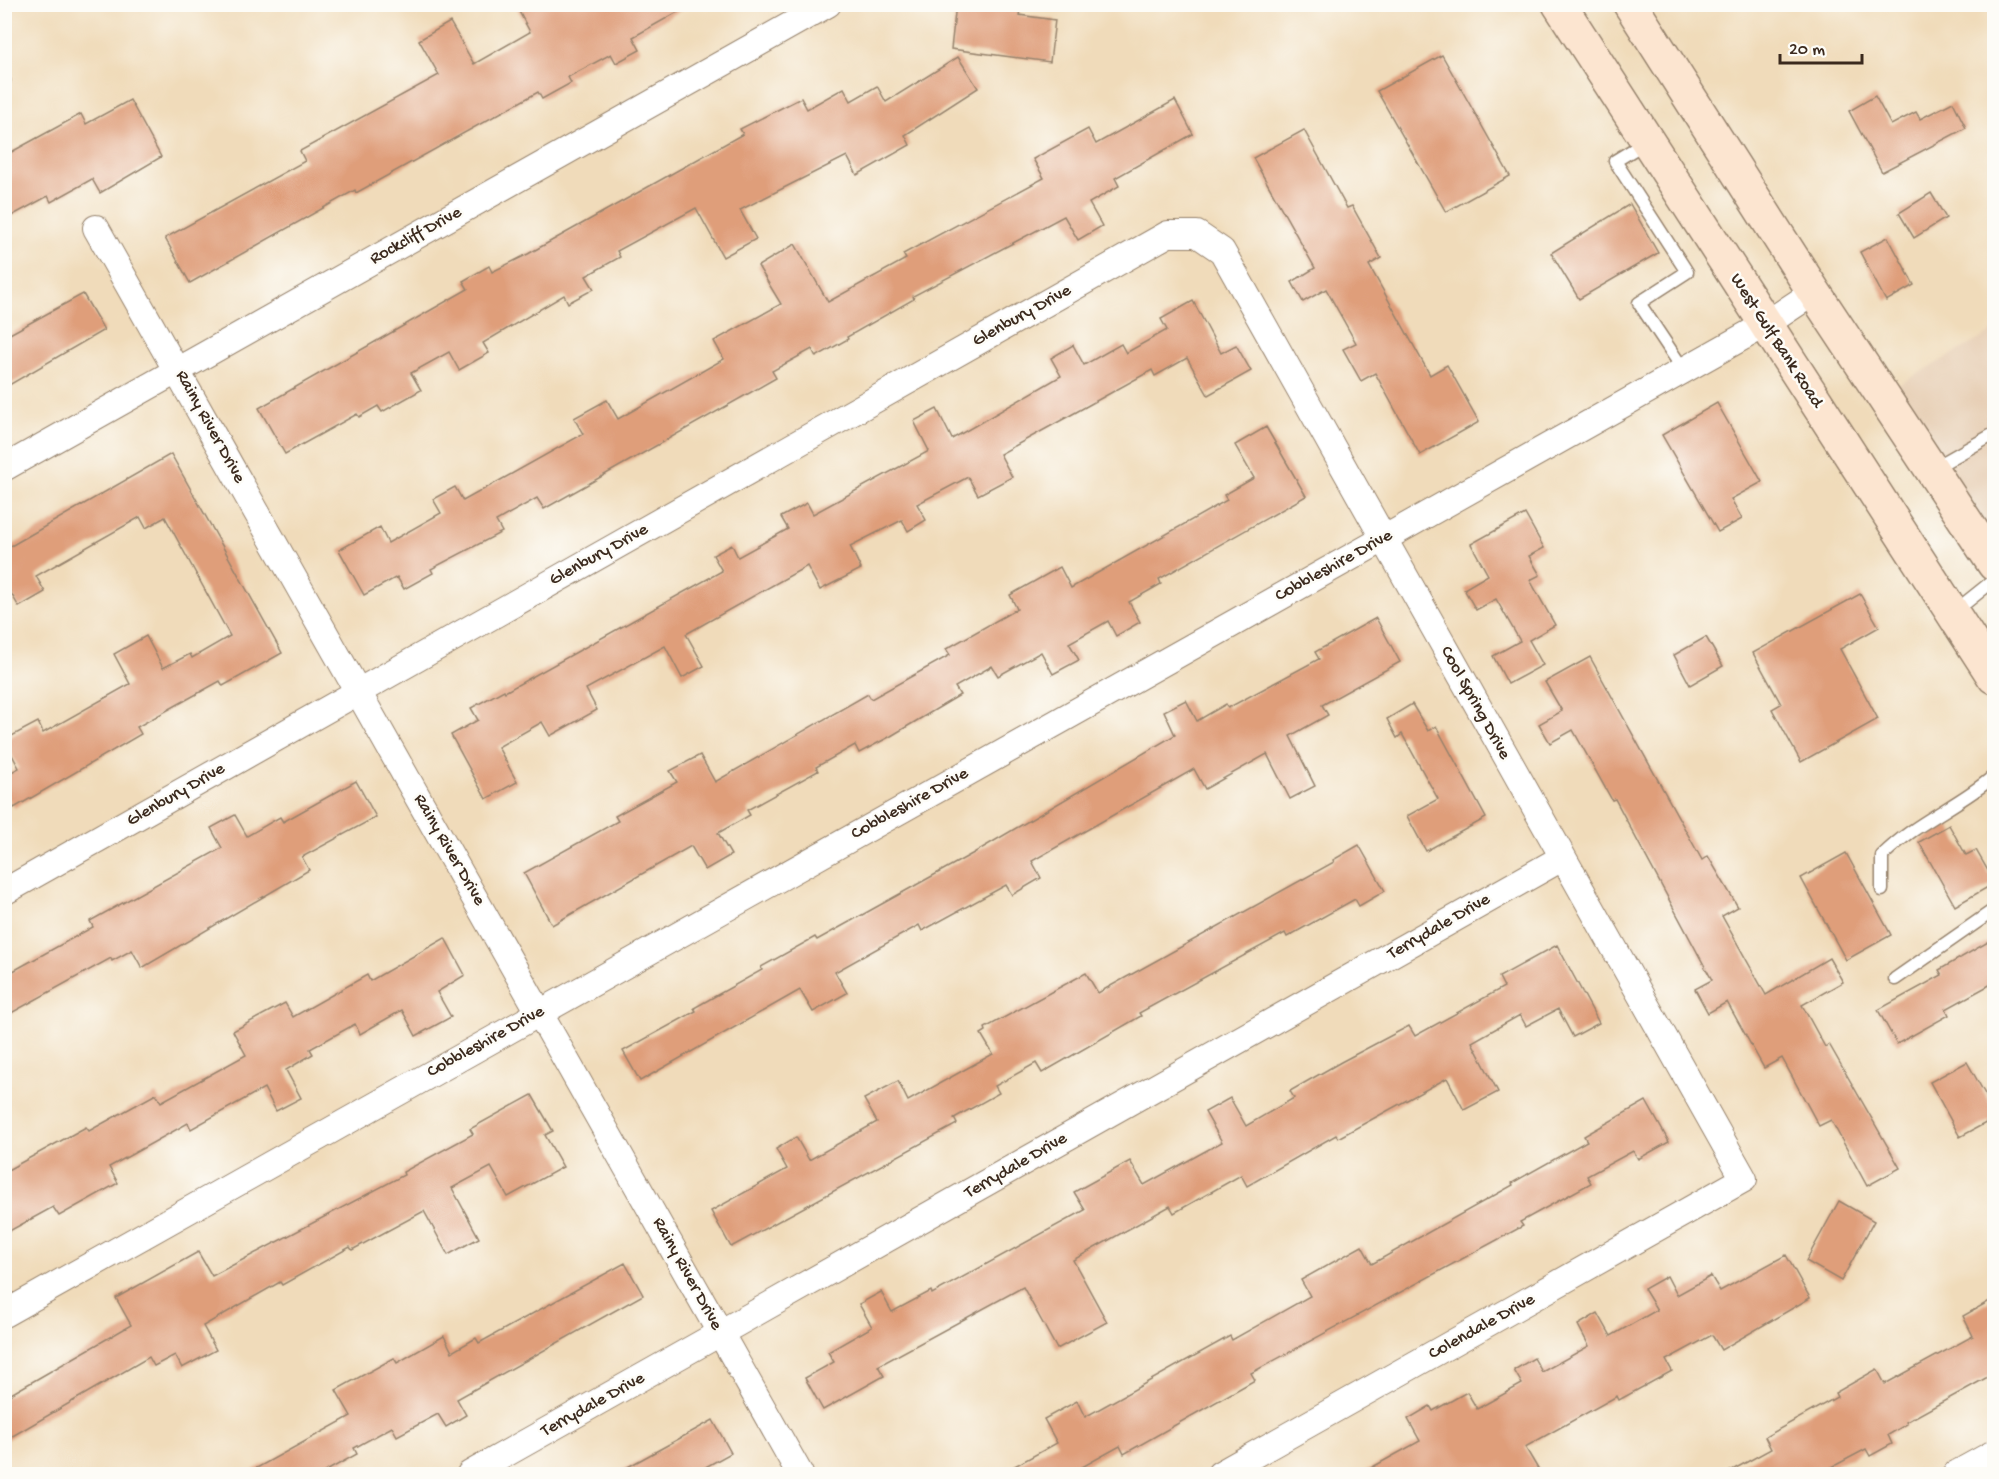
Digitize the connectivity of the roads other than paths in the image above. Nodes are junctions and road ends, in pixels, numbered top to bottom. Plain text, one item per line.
1 (828, 4) edge
2 (1559, 4) edge
3 (1630, 4) edge
4 (1646, 142) junction
5 (96, 228) dead end
6 (1197, 234) joint
7 (1814, 292) junction
8 (1766, 324) junction
9 (1683, 369) junction
10 (179, 370) junction
11 (1995, 434) edge
12 (4, 468) edge
13 (1930, 471) junction
14 (1383, 538) junction
15 (1995, 564) edge
16 (1995, 580) edge
17 (1954, 612) junction
18 (1995, 677) edge
19 (358, 691) junction
20 (1995, 776) edge
21 (1562, 858) junction
22 (1882, 890) dead end
23 (4, 892) edge
24 (1995, 910) edge
25 (1895, 980) dead end
26 (541, 1011) junction
27 (1744, 1179) joint
28 (4, 1314) edge
29 (720, 1334) junction
30 (1995, 1453) edge
31 (470, 1474) edge
32 (800, 1474) edge
33 (1220, 1474) edge
34 (1956, 1474) edge

1 - 10 street, Rockcliff Drive
2 - 4 main road, West Gulf Bank Road
3 - 7 main road
4 - 8 main road, West Gulf Bank Road
4 - 9 lane
5 - 10 street, Rainy River Drive
6 - 14 street, Cool Spring Drive
6 - 19 street, Glenbury Drive
7 - 8 street, Cobbleshire Drive
7 - 13 main road
8 - 9 street, Cobbleshire Drive
8 - 17 main road, West Gulf Bank Road
9 - 14 street, Cobbleshire Drive
10 - 12 street, Rockcliff Drive
10 - 19 street, Rainy River Drive
11 - 13 lane
13 - 15 main road
14 - 21 street, Cool Spring Drive
14 - 26 street, Cobbleshire Drive
16 - 17 lane
17 - 18 main road, West Gulf Bank Road
19 - 23 street, Glenbury Drive
19 - 26 street, Rainy River Drive
20 - 22 lane
21 - 27 street, Cool Spring Drive
21 - 29 street, Terrydale Drive
24 - 25 lane
26 - 28 street, Cobbleshire Drive
26 - 29 street, Rainy River Drive
27 - 33 street, Colendale Drive
29 - 31 street, Terrydale Drive
29 - 32 street, Rainy River Drive
30 - 34 street

